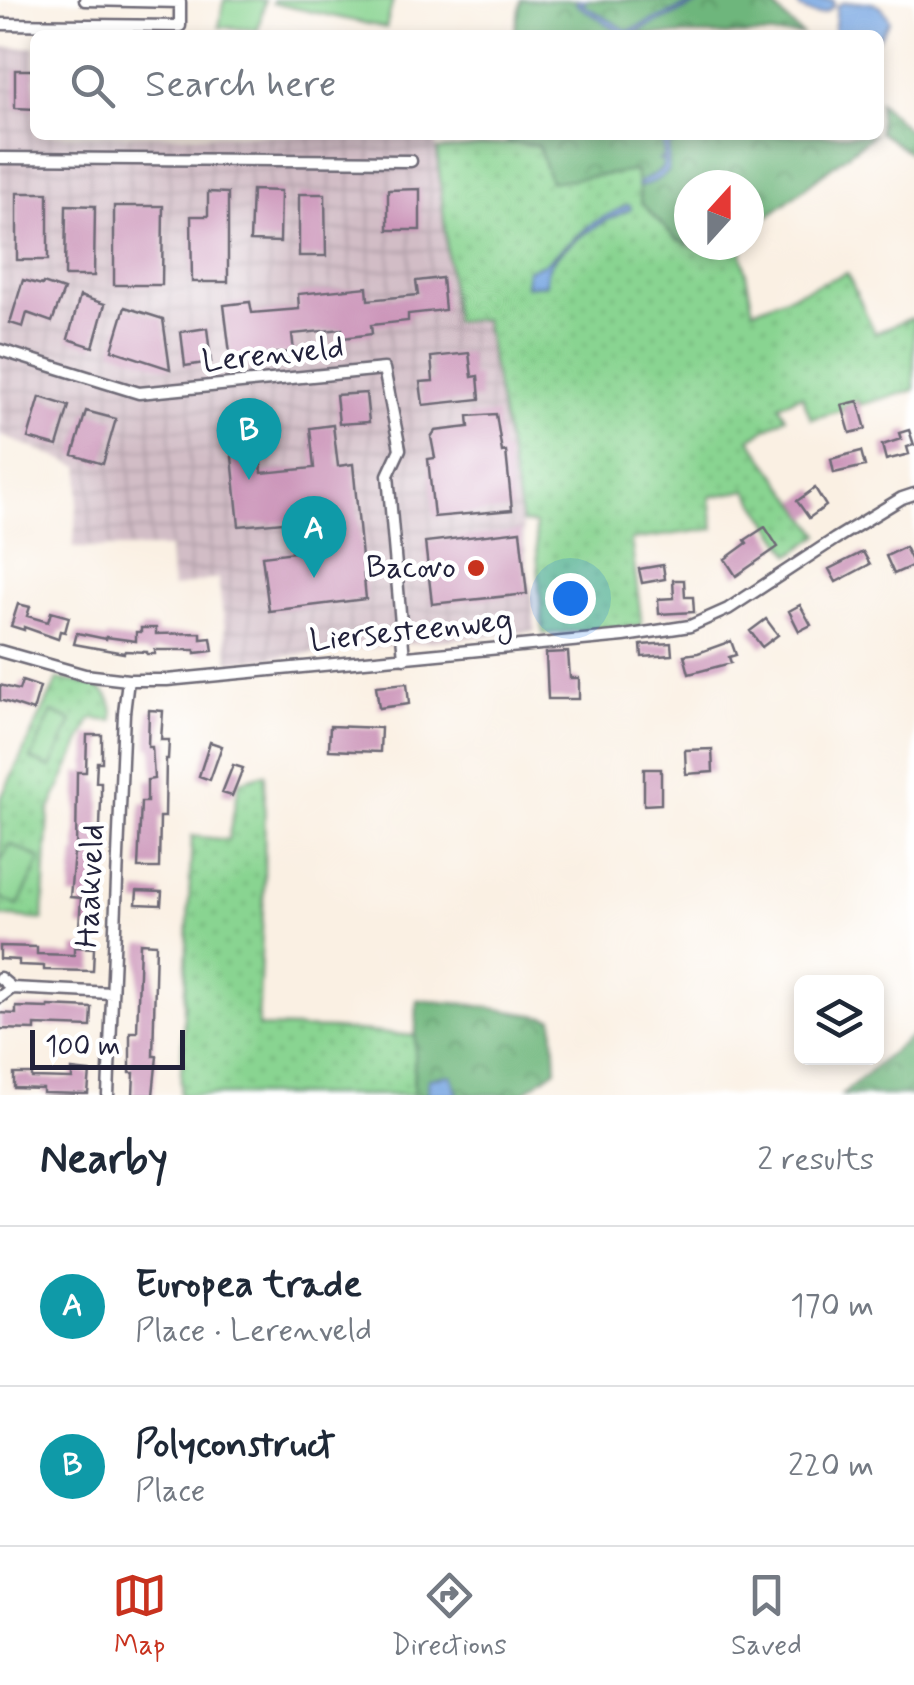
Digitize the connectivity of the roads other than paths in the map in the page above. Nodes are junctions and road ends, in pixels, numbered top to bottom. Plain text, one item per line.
1 (85, 0) edge
2 (0, 24) edge
3 (0, 158) edge
4 (411, 160) dead end
5 (0, 350) edge
6 (914, 494) edge
7 (0, 651) edge
8 (404, 658) junction
9 (128, 680) junction
10 (0, 978) edge
11 (12, 988) junction
12 (112, 993) junction
13 (0, 997) edge
14 (108, 1095) edge

1 - 2 street
3 - 4 street
5 - 8 street, Lerenveld
6 - 8 street, Liersesteenweg
7 - 9 street, Liersesteenweg
8 - 9 street, Liersesteenweg
9 - 12 street, Haakveld
10 - 11 street
11 - 12 street
11 - 13 street
12 - 14 street, Haakveld

